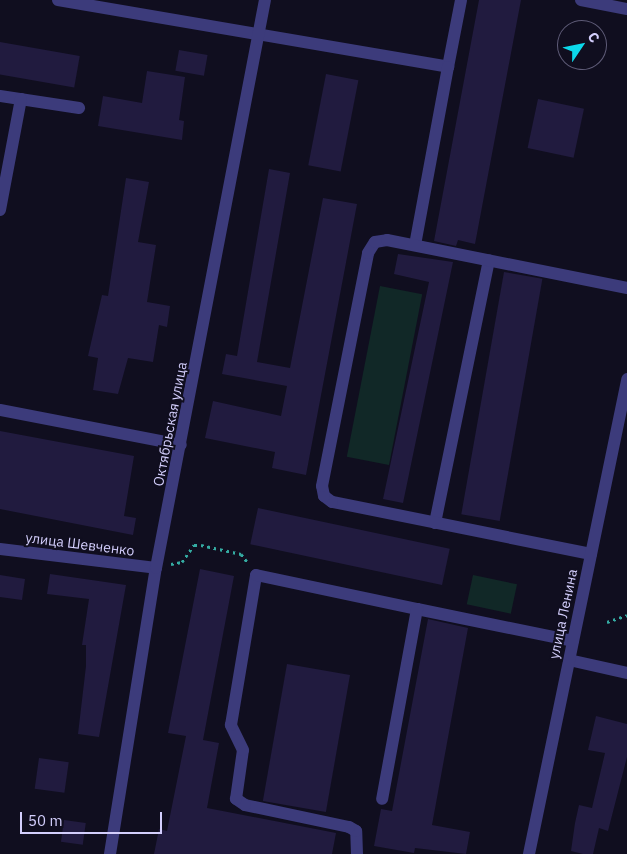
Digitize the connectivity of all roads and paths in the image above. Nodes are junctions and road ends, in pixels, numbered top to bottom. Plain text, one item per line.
1 (59, 0) edge
2 (265, 0) edge
3 (461, 0) edge
4 (581, 0) edge
5 (627, 9) edge
6 (259, 32) junction
7 (448, 67) junction
8 (0, 96) edge
9 (21, 99) junction
10 (80, 108) dead end
11 (0, 210) edge
12 (415, 245) junction
13 (489, 260) junction
14 (627, 288) edge
15 (627, 379) edge
16 (0, 410) edge
17 (181, 445) junction
18 (435, 523) junction
19 (0, 549) edge
20 (591, 554) junction
21 (156, 568) junction
22 (256, 575) junction
23 (417, 609) junction
24 (627, 615) edge
25 (607, 622) dead end
26 (573, 641) junction
27 (569, 660) junction
28 (627, 673) edge
29 (382, 799) dead end
30 (110, 854) edge
31 (357, 854) edge
32 (529, 854) edge

1 - 6 street
2 - 6 street, Октябрьская улица
3 - 7 street
4 - 5 street
6 - 7 street
6 - 17 street, Октябрьская улица
7 - 12 street
8 - 9 street
9 - 10 street
9 - 11 street
12 - 13 street
12 - 18 street
13 - 14 street
13 - 18 street
15 - 20 street, улица Ленина
16 - 17 street
17 - 21 street, Октябрьская улица
18 - 20 street
19 - 21 street, улица Шевченко
20 - 26 street, улица Ленина
21 - 22 path
21 - 30 street, Октябрьская улица
22 - 23 street
22 - 31 street
23 - 26 street
23 - 29 street
24 - 25 path
26 - 27 street, улица Ленина
27 - 28 street
27 - 32 street, улица Ленина

